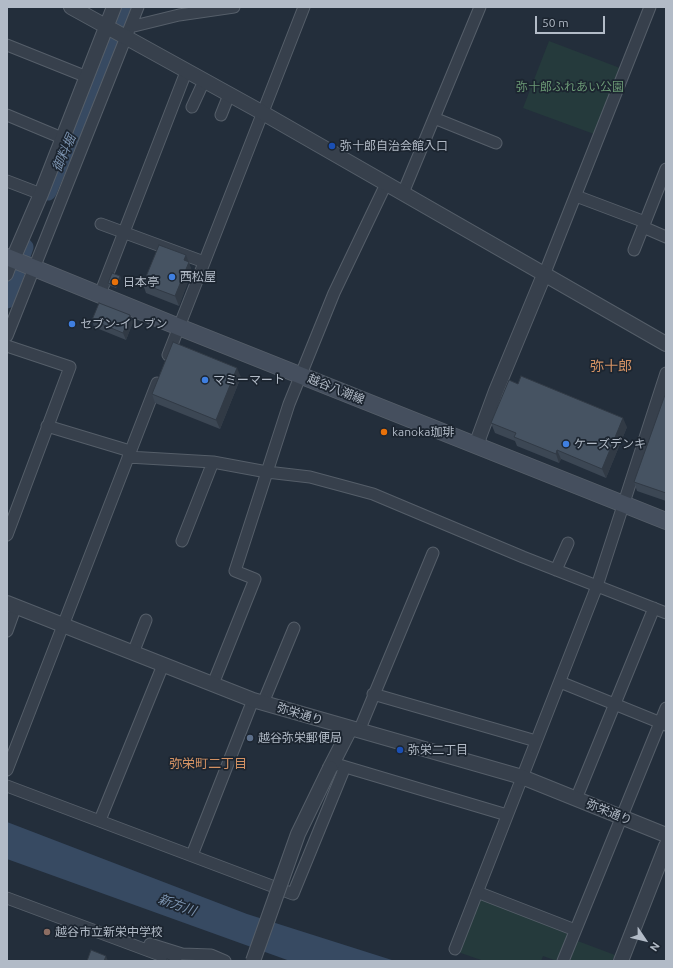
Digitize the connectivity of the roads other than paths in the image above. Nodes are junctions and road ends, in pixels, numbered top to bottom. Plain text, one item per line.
1 (71, 7) edge
2 (114, 7) edge
3 (138, 7) edge
4 (234, 7) edge
5 (304, 7) edge
6 (480, 7) edge
7 (650, 7) edge
8 (118, 32) junction
9 (7, 45) edge
10 (186, 72) junction
11 (87, 77) junction
12 (204, 81) junction
13 (229, 95) junction
14 (192, 108) dead end
15 (263, 113) junction
16 (7, 115) edge
17 (221, 115) dead end
18 (434, 118) junction
19 (62, 138) junction
20 (496, 143) dead end
21 (666, 169) edge
22 (7, 181) edge
23 (386, 184) junction
24 (402, 193) junction
25 (41, 194) junction
26 (576, 196) junction
27 (101, 224) dead end
28 (644, 225) junction
29 (124, 232) junction
30 (666, 237) edge
31 (634, 250) dead end
32 (20, 262) edge
33 (204, 262) junction
34 (7, 275) edge
35 (544, 275) junction
36 (100, 294) junction
37 (179, 327) junction
38 (7, 336) edge
39 (666, 344) edge
40 (7, 346) edge
41 (666, 373) edge
42 (301, 375) junction
43 (48, 426) junction
44 (478, 445) junction
45 (129, 454) junction
46 (212, 462) junction
47 (267, 472) junction
48 (623, 504) junction
49 (666, 521) edge
50 (7, 535) edge
51 (182, 541) dead end
52 (568, 544) dead end
53 (433, 553) dead end
54 (556, 570) junction
55 (597, 586) junction
56 (12, 605) edge
57 (654, 608) junction
58 (666, 613) edge
59 (146, 620) dead end
60 (63, 625) junction
61 (294, 628) dead end
62 (7, 631) edge
63 (133, 653) junction
64 (163, 665) junction
65 (560, 682) junction
66 (213, 684) junction
67 (373, 694) junction
68 (258, 702) junction
69 (615, 704) junction
70 (666, 708) edge
71 (663, 724) edge
72 (354, 730) junction
73 (536, 741) junction
74 (336, 766) junction
75 (7, 770) edge
76 (522, 778) junction
77 (7, 786) edge
78 (576, 799) junction
79 (507, 814) junction
80 (622, 817) junction
81 (100, 820) junction
82 (666, 835) edge
83 (666, 846) edge
84 (192, 855) junction
85 (477, 892) junction
86 (7, 898) edge
87 (575, 930) junction
88 (127, 943) junction
89 (455, 949) dead end
90 (176, 961) edge
91 (225, 961) edge
92 (253, 961) edge
93 (563, 961) edge
94 (621, 961) edge

1 - 8 street
2 - 8 street
3 - 8 street
4 - 8 street
5 - 15 street
6 - 18 street
7 - 26 street
8 - 10 street
8 - 11 street
8 - 32 street
9 - 11 street
10 - 12 street
10 - 29 street
11 - 19 street
12 - 13 street
12 - 14 street
13 - 15 street
13 - 17 street
15 - 23 street
15 - 33 street
16 - 19 street
18 - 20 street
18 - 24 street
19 - 25 street
21 - 28 street
22 - 25 street
23 - 24 street
23 - 42 street
24 - 35 street
25 - 32 street
26 - 28 street
26 - 35 street
27 - 29 street
28 - 30 street
28 - 31 street
29 - 33 street
29 - 36 street
32 - 34 street
32 - 36 main road, 越谷八潮線
32 - 38 street
33 - 37 street
35 - 39 street
35 - 44 street
36 - 37 main road, 越谷八潮線
37 - 42 main road, 越谷八潮線
37 - 45 street
40 - 43 street
41 - 48 street
42 - 44 main road, 越谷八潮線
42 - 47 street
43 - 45 street
43 - 50 street
44 - 48 main road, 越谷八潮線
45 - 46 street
45 - 60 street
46 - 47 street
46 - 51 street
47 - 54 street
47 - 66 street
48 - 49 main road, 越谷八潮線
48 - 55 street
52 - 54 street
53 - 67 street
54 - 55 street
55 - 57 street
55 - 65 street
56 - 60 street, 弥栄通り
56 - 62 street
57 - 58 street
57 - 69 street
59 - 63 street
60 - 63 street, 弥栄通り
60 - 75 street
61 - 68 street
63 - 64 street, 弥栄通り
64 - 66 street, 弥栄通り
64 - 81 street
65 - 69 street
65 - 73 street
66 - 68 street, 弥栄通り
67 - 72 street
67 - 73 street
68 - 72 street, 弥栄通り
68 - 84 street
69 - 71 street
69 - 78 street
70 - 71 street
71 - 80 street
72 - 74 street
72 - 76 street, 弥栄通り
73 - 76 street
74 - 79 street
74 - 84 street
74 - 92 street, bridge
76 - 78 street, 弥栄通り
76 - 79 street
77 - 81 street
78 - 80 street, 弥栄通り
79 - 85 street
80 - 82 street, 弥栄通り
80 - 87 street
81 - 84 street
83 - 94 street
85 - 87 street
85 - 89 street
86 - 88 street
87 - 93 street
88 - 90 street
88 - 91 street

